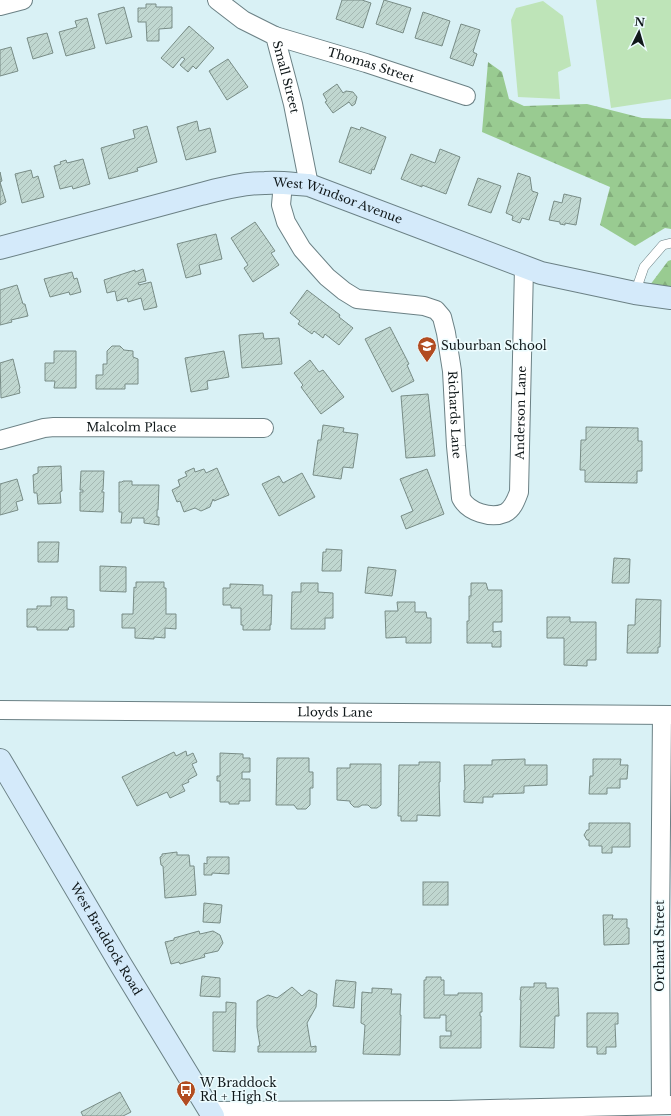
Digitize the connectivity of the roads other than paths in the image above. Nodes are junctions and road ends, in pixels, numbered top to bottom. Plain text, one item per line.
1 (23, 0) edge
2 (217, 0) edge
3 (0, 6) edge
4 (274, 36) junction
5 (466, 96) dead end
6 (284, 183) junction
7 (308, 185) junction
8 (671, 243) edge
9 (0, 248) edge
10 (524, 267) junction
11 (635, 294) junction
12 (671, 298) edge
13 (264, 428) dead end
14 (0, 440) edge
15 (489, 515) joint
16 (0, 710) edge
17 (667, 715) edge
18 (0, 760) edge
19 (666, 993) edge
20 (666, 1105) edge
21 (576, 1112) edge
22 (449, 1113) edge
23 (212, 1114) edge

1 - 3 street
2 - 4 street, Small Street
4 - 5 street, Thomas Street
4 - 7 street, Small Street
6 - 7 street, West Windsor Avenue
6 - 9 street, West Windsor Avenue
6 - 15 street, Richards Lane
7 - 10 street, West Windsor Avenue
8 - 11 lane
10 - 11 street, West Windsor Avenue
10 - 15 street, Anderson Lane
11 - 12 street, West Windsor Avenue
13 - 14 street, Malcolm Place
16 - 17 street, Lloyds Lane
17 - 19 street, Orchard Street
18 - 23 street, West Braddock Road
19 - 20 street, Orchard Street
20 - 21 street
21 - 22 street
22 - 23 street

